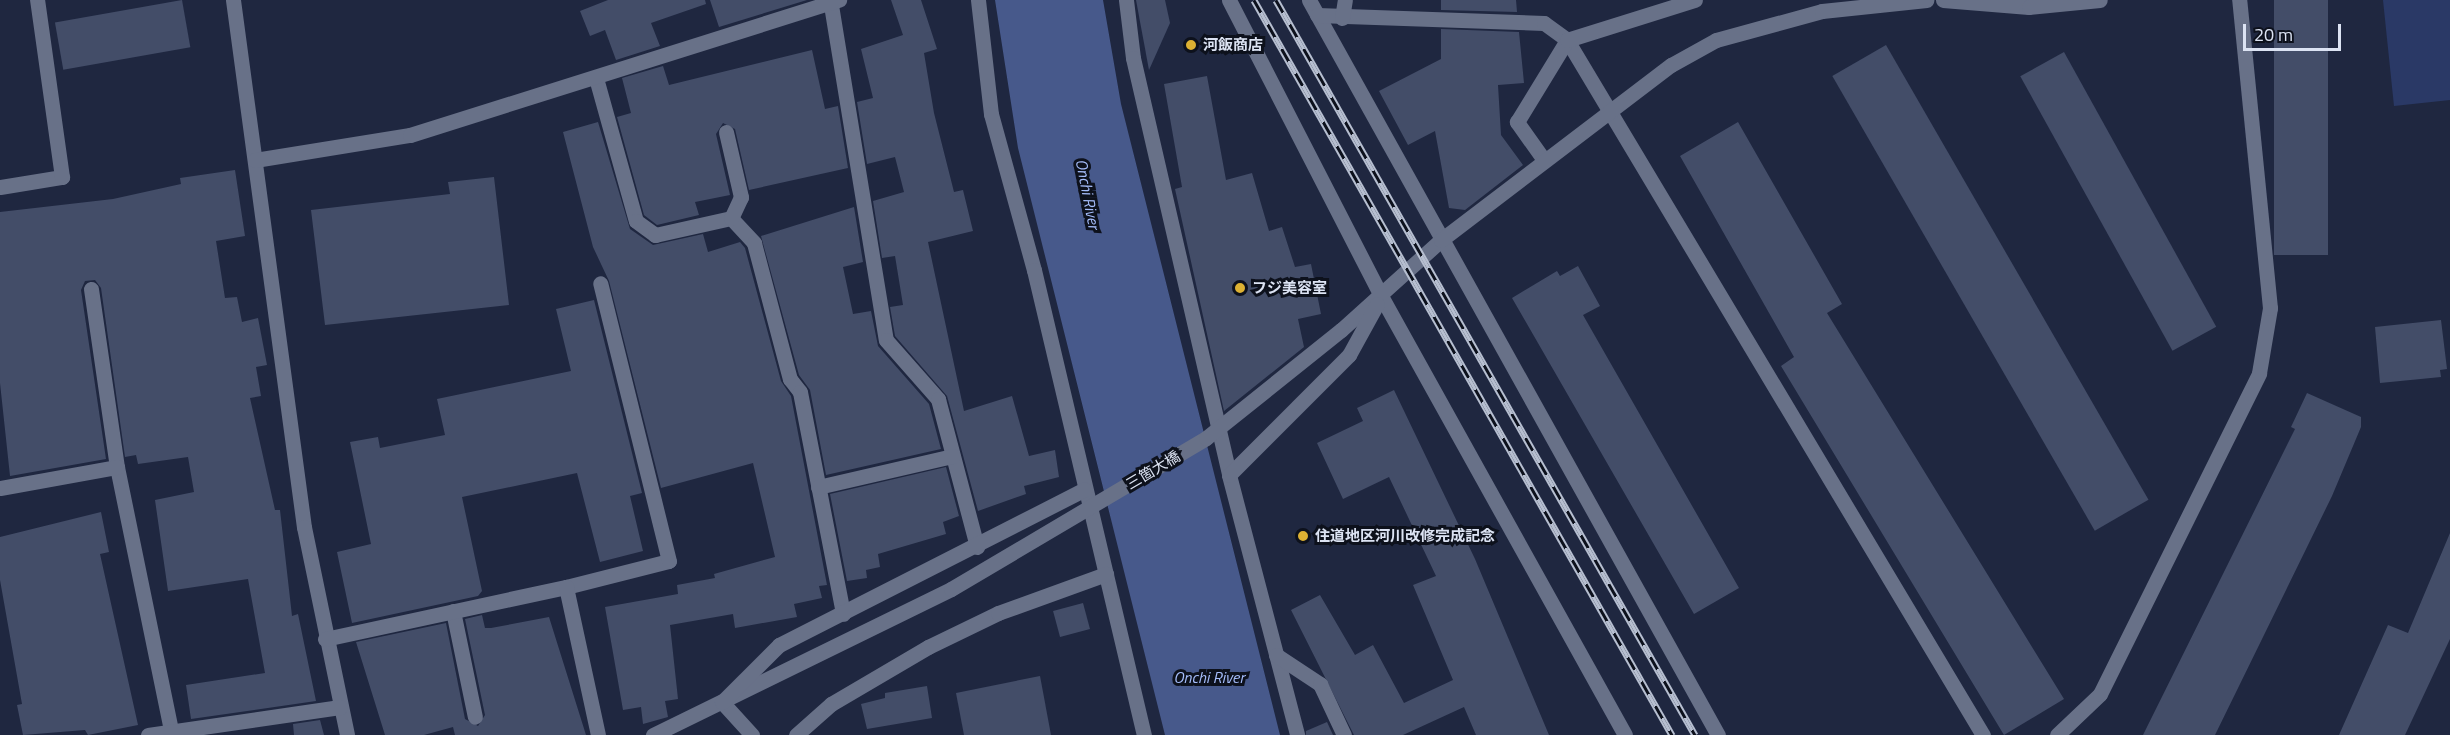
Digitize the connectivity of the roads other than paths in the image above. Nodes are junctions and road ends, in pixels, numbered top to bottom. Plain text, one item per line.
1 (37, 0) edge
2 (233, 0) edge
3 (978, 0) edge
4 (1126, 0) edge
5 (1229, 0) edge
6 (1309, 0) edge
7 (1345, 0) edge
8 (1695, 0) edge
9 (1926, 0) edge
10 (1943, 0) edge
11 (2100, 0) edge
12 (2239, 0) edge
13 (835, 2) edge
14 (1317, 15) junction
15 (1342, 18) junction
16 (1567, 40) junction
17 (596, 78) junction
18 (1610, 109) junction
19 (726, 132) dead end
20 (255, 160) junction
21 (1544, 160) junction
22 (0, 188) edge
23 (731, 218) junction
24 (1441, 240) junction
25 (600, 283) dead end
26 (91, 289) dead end
27 (1381, 296) junction
28 (952, 456) junction
29 (117, 467) junction
30 (1229, 475) junction
31 (818, 487) junction
32 (0, 488) edge
33 (1086, 489) junction
34 (977, 547) junction
35 (1106, 574) junction
36 (566, 587) junction
37 (453, 611) junction
38 (843, 614) junction
39 (325, 639) junction
40 (1276, 655) junction
41 (723, 702) junction
42 (340, 707) junction
43 (475, 717) dead end
44 (672, 731) edge
45 (172, 734) edge
46 (148, 735) edge
47 (347, 735) edge
48 (598, 735) edge
49 (653, 735) edge
50 (752, 735) edge
51 (796, 735) edge
52 (1144, 735) edge
53 (1297, 735) edge
54 (1344, 735) edge
55 (1625, 735) edge
56 (1718, 735) edge
57 (1983, 735) edge
58 (2057, 735) edge

1 - 22 street
2 - 20 street
3 - 33 street
4 - 30 street
5 - 27 street
6 - 14 street
7 - 15 street
8 - 16 street
9 - 18 street, 三箇大橋
10 - 11 street
12 - 58 street
13 - 17 street
13 - 28 street
14 - 15 street
14 - 24 street
15 - 16 street
16 - 18 street
16 - 21 street
17 - 20 street
17 - 23 street
18 - 21 street, 三箇大橋
18 - 57 street
19 - 23 street
20 - 39 street
21 - 24 street, 三箇大橋
23 - 31 street
24 - 27 street, 三箇大橋
24 - 56 street
25 - 36 street
26 - 29 street
27 - 30 street
27 - 41 street, 三箇大橋, bridge
27 - 55 street
28 - 31 street
28 - 34 street
29 - 32 street
29 - 45 street
30 - 40 street
31 - 38 street
33 - 34 street
33 - 35 street
34 - 38 street
35 - 51 street
35 - 52 street
36 - 37 street
36 - 48 street
37 - 39 street
37 - 43 street
38 - 41 street
39 - 42 street
40 - 53 street
40 - 54 street
41 - 44 street, 三箇大橋
41 - 50 street
42 - 45 street
42 - 47 street
44 - 49 street, 三箇大橋
45 - 46 street

